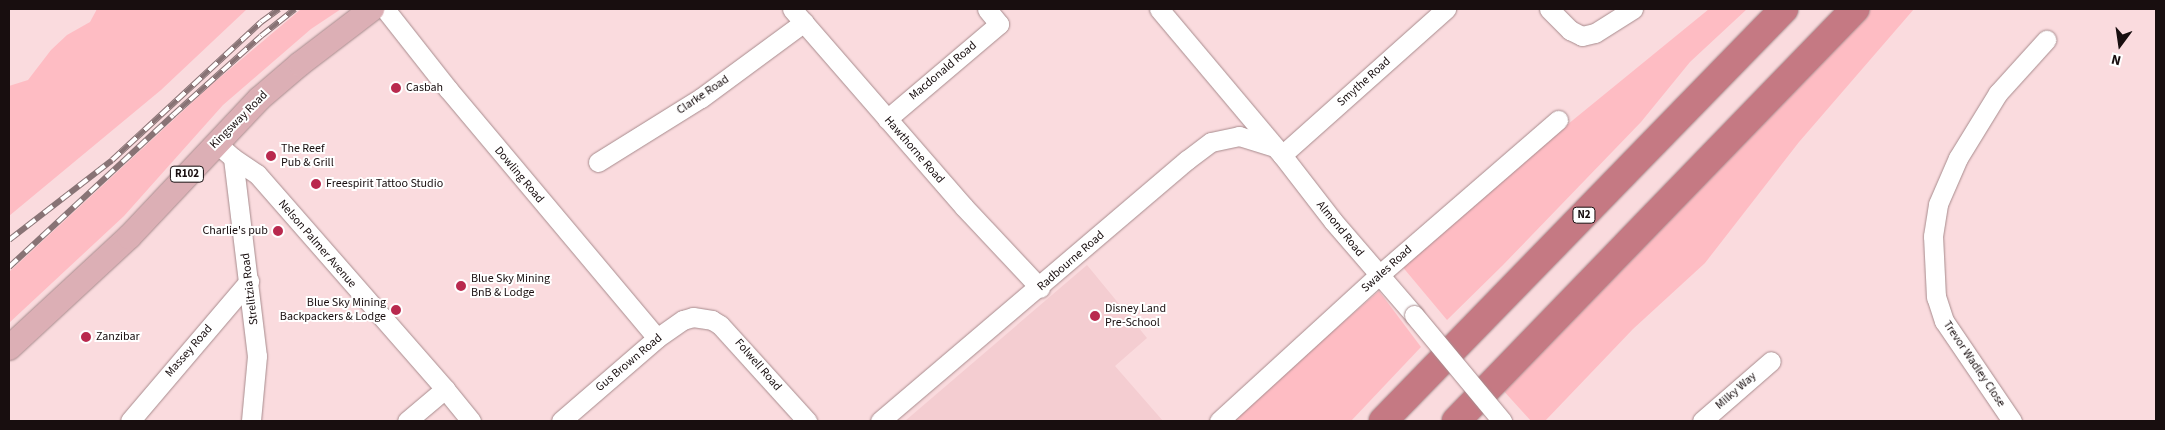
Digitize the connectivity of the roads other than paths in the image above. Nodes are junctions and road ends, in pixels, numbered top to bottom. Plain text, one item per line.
1 (372, 9) edge
2 (384, 9) edge
3 (987, 9) edge
4 (1159, 9) edge
5 (1446, 9) edge
6 (1549, 9) edge
7 (1633, 9) edge
8 (1784, 9) edge
9 (1855, 9) edge
10 (798, 15) edge
11 (2046, 40) dead end
12 (1238, 103) junction
13 (887, 119) junction
14 (1558, 120) dead end
15 (1211, 142) junction
16 (225, 150) junction
17 (1278, 151) junction
18 (598, 162) dead end
19 (1379, 275) junction
20 (249, 281) junction
21 (1040, 288) junction
22 (702, 318) joint
23 (657, 338) junction
24 (9, 348) edge
25 (1771, 361) dead end
26 (445, 389) junction
27 (130, 421) edge
28 (251, 421) edge
29 (408, 421) edge
30 (470, 421) edge
31 (561, 421) edge
32 (807, 421) edge
33 (880, 421) edge
34 (1219, 421) edge
35 (1384, 421) edge
36 (1456, 421) edge
37 (1502, 421) edge
38 (1702, 421) edge
39 (2012, 421) edge

1 - 16 main road, Kingsway Road / R102
2 - 23 street, Dowling Road
3 - 13 street, Macdonald Road
4 - 12 street, Almond Road
5 - 17 street, Smythe Road
6 - 7 street
8 - 35 highway, N2
9 - 36 highway
10 - 13 street, Hawthorne Road
10 - 18 street, Clarke Road
11 - 39 street, Trevor Wadley Close
12 - 15 street
12 - 17 street, Almond Road
13 - 21 street, Hawthorne Road
14 - 19 street, Swales Road
15 - 17 street, Radbourne Road
15 - 21 street, Radbourne Road
16 - 20 street, Strelitzia Road
16 - 24 main road, Kingsway Road / R102
16 - 26 street, Nelson Palmer Avenue
17 - 19 street, Almond Road
19 - 34 street, Swales Road
19 - 37 street, Almond Road, bridge
20 - 27 street, Massey Road
20 - 28 street, Strelitzia Road
21 - 33 street, Radbourne Road
22 - 23 street, Gus Brown Road
22 - 32 street, Folwell Road
23 - 31 street, Gus Brown Road
25 - 38 street, Milky Way
26 - 29 street
26 - 30 street, Nelson Palmer Avenue

